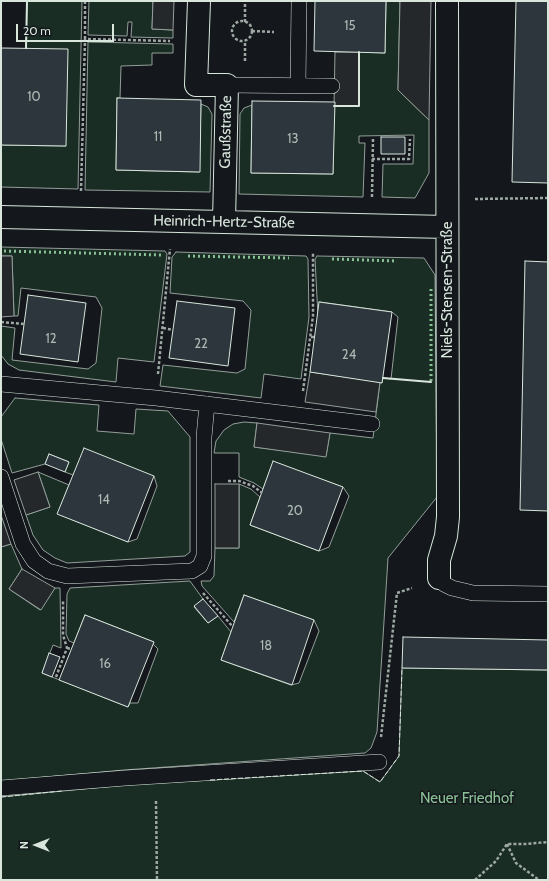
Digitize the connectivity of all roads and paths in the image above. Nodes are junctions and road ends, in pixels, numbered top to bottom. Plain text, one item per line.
1 (86, 1) edge
2 (199, 1) edge
3 (245, 1) edge
4 (299, 1) edge
5 (446, 1) edge
6 (245, 22) junction
7 (85, 39) junction
8 (198, 41) junction
9 (227, 85) junction
10 (298, 86) junction
11 (332, 86) dead end
12 (373, 139) dead end
13 (410, 139) dead end
14 (372, 159) junction
15 (548, 198) edge
16 (448, 199) junction
17 (1, 217) edge
18 (80, 219) junction
19 (171, 221) junction
20 (224, 222) junction
21 (314, 224) junction
22 (372, 226) junction
23 (447, 227) junction
24 (1, 322) edge
25 (24, 324) dead end
26 (162, 328) junction
27 (173, 330) dead end
28 (311, 337) junction
29 (315, 337) dead end
30 (1, 384) edge
31 (156, 398) junction
32 (207, 404) junction
33 (300, 415) junction
34 (372, 424) dead end
35 (1, 477) edge
36 (204, 480) junction
37 (262, 493) dead end
38 (192, 571) junction
39 (67, 576) junction
40 (439, 578) junction
41 (548, 594) edge
42 (233, 628) dead end
43 (67, 648) junction
44 (71, 649) dead end
45 (56, 677) dead end
46 (382, 726) dead end
47 (379, 762) dead end
48 (1, 788) edge
49 (156, 795) dead end
50 (548, 842) edge
51 (507, 844) junction
52 (157, 880) edge
53 (475, 880) edge
54 (539, 880) edge

1 - 7 path
2 - 8 street, Gaußstraße
3 - 6 path
4 - 10 lane
5 - 16 street, Niels-Stensen-Straße
6 - 6 path
7 - 8 path
7 - 18 path
8 - 9 street, Gaußstraße
9 - 10 lane
9 - 20 street, Gaußstraße
10 - 11 lane
12 - 14 path
13 - 14 path
14 - 22 path
15 - 16 path
16 - 23 street, Niels-Stensen-Straße
17 - 18 street, Heinrich-Hertz-Straße
18 - 19 street, Heinrich-Hertz-Straße
19 - 20 street, Heinrich-Hertz-Straße
19 - 26 path
20 - 21 street, Heinrich-Hertz-Straße
21 - 22 street, Heinrich-Hertz-Straße
21 - 28 path
22 - 23 street, Heinrich-Hertz-Straße
23 - 40 street, Niels-Stensen-Straße
24 - 25 path
26 - 27 path
26 - 31 path
28 - 29 path
28 - 33 path
30 - 31 lane
31 - 32 lane
32 - 33 lane
32 - 36 lane
33 - 34 lane
35 - 39 lane
36 - 37 path
36 - 38 lane
38 - 39 lane
38 - 42 path
39 - 43 path
40 - 41 lane
40 - 46 path
43 - 44 path
43 - 45 path
47 - 48 lane
49 - 52 path
50 - 51 path
51 - 53 path
51 - 54 path

